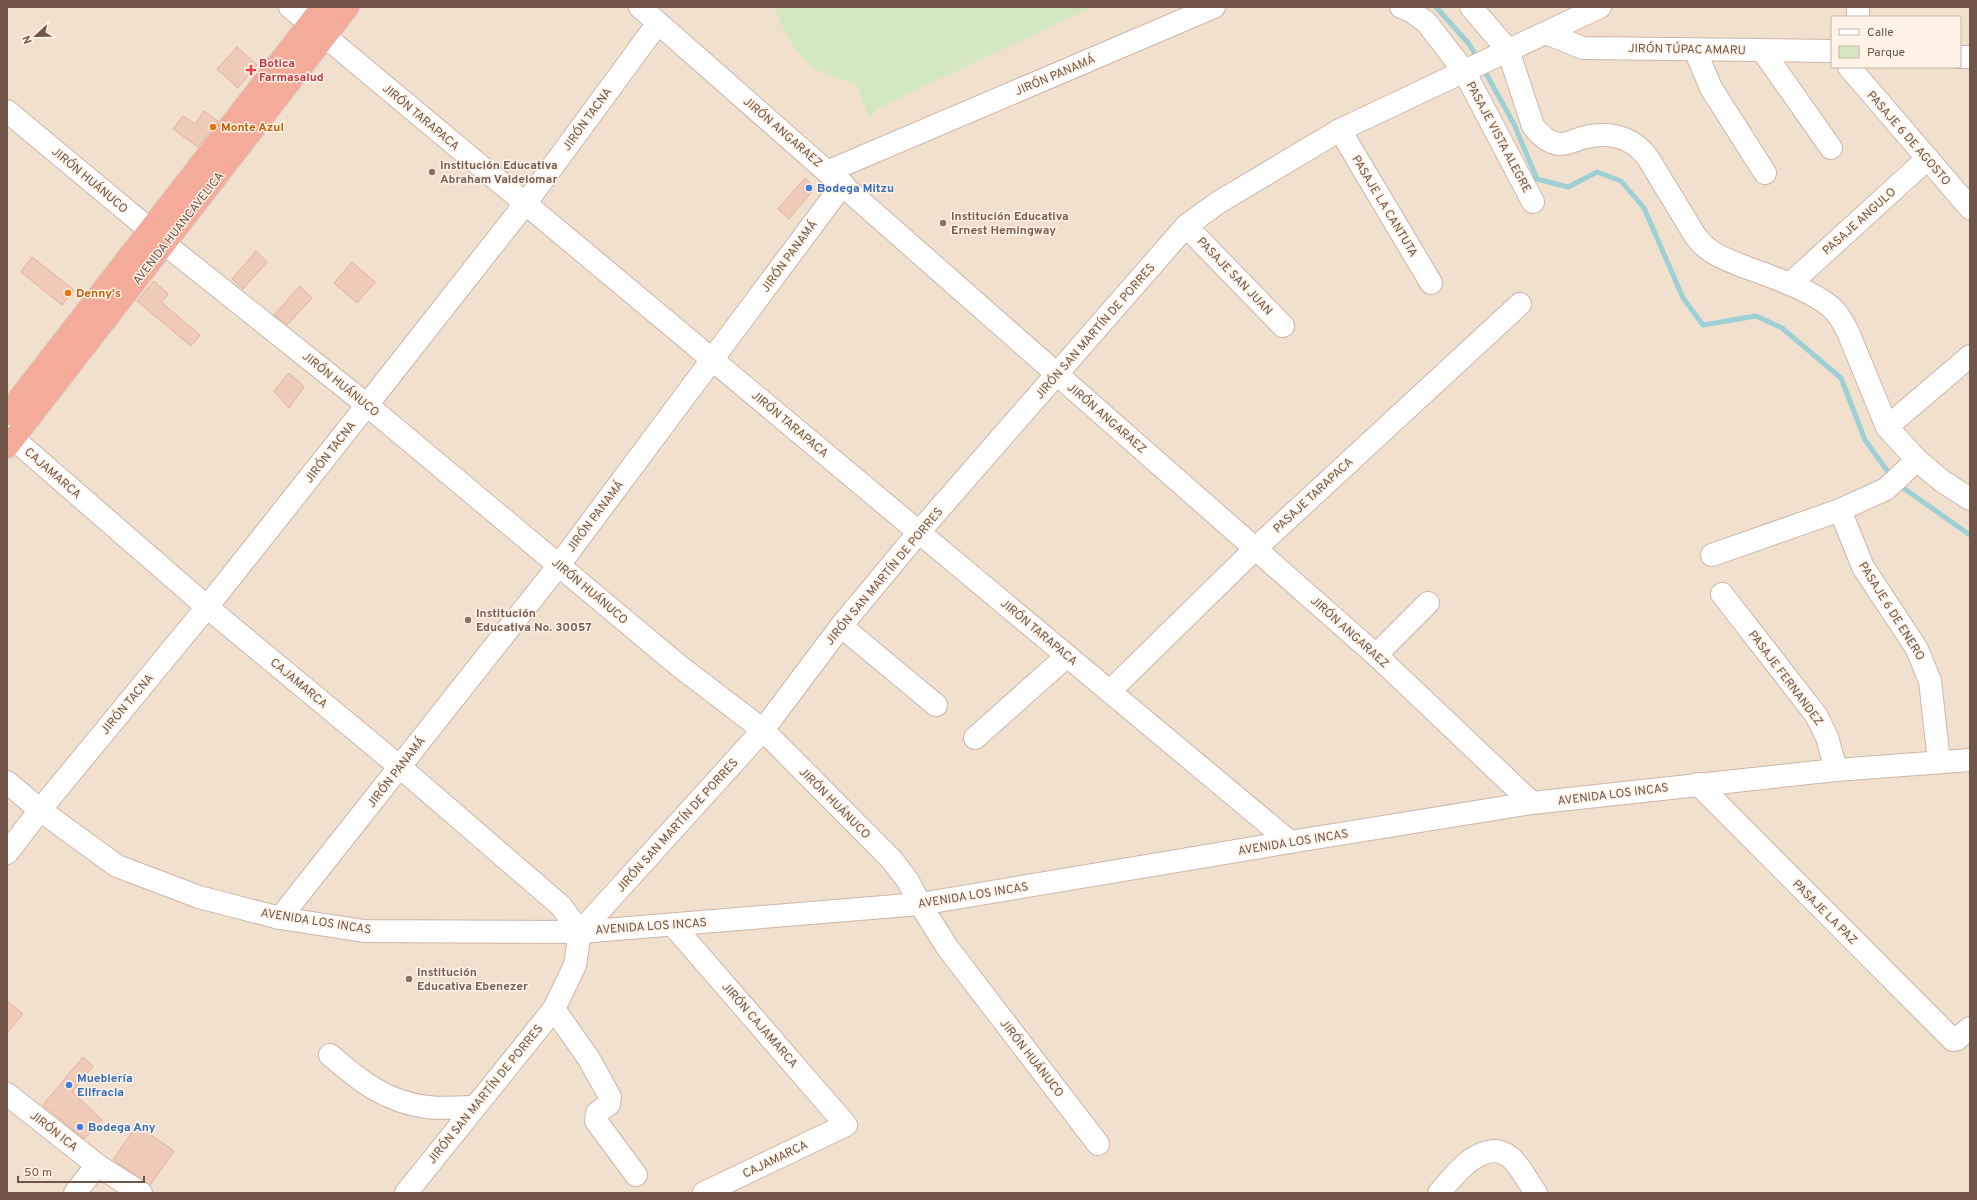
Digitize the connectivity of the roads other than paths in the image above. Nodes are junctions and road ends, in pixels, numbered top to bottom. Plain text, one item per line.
1 (290, 7) edge
2 (348, 7) edge
3 (640, 7) edge
4 (1214, 7) edge
5 (1401, 7) edge
6 (1471, 7) edge
7 (1600, 7) edge
8 (319, 22) edge
9 (658, 23) junction
10 (1546, 33) junction
11 (1695, 50) junction
12 (1762, 50) junction
13 (1831, 51) edge
14 (1504, 52) junction
15 (1850, 68) edge
16 (1467, 70) junction
17 (7, 111) edge
18 (1340, 130) junction
19 (1831, 148) dead end
20 (1927, 159) junction
21 (1765, 173) dead end
22 (836, 178) junction
23 (1533, 202) dead end
24 (525, 204) junction
25 (1970, 208) edge
26 (1186, 226) junction
27 (157, 237) junction
28 (1431, 283) dead end
29 (1790, 284) junction
30 (1520, 304) dead end
31 (1283, 326) dead end
32 (1970, 356) edge
33 (713, 360) junction
34 (1058, 375) junction
35 (368, 405) junction
36 (7, 414) edge
37 (1887, 427) junction
38 (9, 440) edge
39 (1917, 460) junction
40 (1970, 499) edge
41 (1840, 510) junction
42 (919, 532) junction
43 (1256, 548) junction
44 (1712, 555) dead end
45 (559, 565) junction
46 (1722, 594) dead end
47 (1428, 603) dead end
48 (207, 607) junction
49 (842, 626) junction
50 (1376, 655) junction
51 (1068, 656) junction
52 (1110, 691) junction
53 (936, 705) dead end
54 (763, 730) junction
55 (975, 738) dead end
56 (1970, 760) edge
57 (1939, 762) junction
58 (400, 767) junction
59 (1836, 770) junction
60 (7, 782) edge
61 (1698, 784) junction
62 (1532, 803) junction
63 (40, 810) junction
64 (1290, 842) junction
65 (7, 853) edge
66 (920, 904) junction
67 (280, 918) junction
68 (673, 925) junction
69 (580, 932) junction
70 (554, 1009) junction
71 (1961, 1034) edge
72 (330, 1055) dead end
73 (7, 1094) edge
74 (474, 1108) junction
75 (846, 1125) joint
76 (1098, 1144) dead end
77 (97, 1165) junction
78 (636, 1174) dead end
79 (75, 1193) edge
80 (141, 1193) edge
81 (406, 1193) edge
82 (704, 1193) edge
83 (1439, 1193) edge
84 (1536, 1193) edge

1 - 8 street, JIRÓN TARAPACA
2 - 8 highway, AVENIDA HUANCAVELICA
3 - 9 street, JIRÓN ANGARAEZ
4 - 22 street, JIRÓN PANAMÁ
5 - 16 street
6 - 14 street
7 - 10 street, JIRÓN SAN MARTÍN DE PORRES
8 - 24 street, JIRÓN TARAPACA
8 - 27 highway, AVENIDA HUANCAVELICA
9 - 22 street, JIRÓN ANGARAEZ
9 - 24 street, JIRÓN TACNA
10 - 11 street, JIRÓN TÚPAC AMARU
10 - 14 street, JIRÓN SAN MARTÍN DE PORRES
11 - 12 street, JIRÓN TÚPAC AMARU
11 - 21 street
12 - 13 street, JIRÓN TÚPAC AMARU
12 - 19 street
14 - 16 street, JIRÓN SAN MARTÍN DE PORRES
14 - 29 street
15 - 20 street, PASAJE 6 DE AGOSTO
16 - 18 street, JIRÓN SAN MARTÍN DE PORRES
16 - 23 street, PASAJE VISTA ALEGRE
17 - 27 street, JIRÓN HUÁNUCO
18 - 26 street, JIRÓN SAN MARTÍN DE PORRES
18 - 28 street, PASAJE LA CANTUTA
20 - 25 street, PASAJE 6 DE AGOSTO
20 - 29 street, PASAJE ANGULO
22 - 33 street, JIRÓN PANAMÁ
22 - 34 street, JIRÓN ANGARAEZ
24 - 33 street, JIRÓN TARAPACA
24 - 35 street, JIRÓN TACNA
26 - 31 street, PASAJE SAN JUAN
26 - 34 street, JIRÓN SAN MARTÍN DE PORRES
27 - 35 street, JIRÓN HUÁNUCO
27 - 36 highway, AVENIDA HUANCAVELICA
27 - 38 highway, AVENIDA HUANCAVELICA
29 - 37 street
30 - 43 street, PASAJE TARAPACA
32 - 37 street
33 - 42 street, JIRÓN TARAPACA
33 - 45 street, JIRÓN PANAMÁ
34 - 42 street, JIRÓN SAN MARTÍN DE PORRES
34 - 43 street, JIRÓN ANGARAEZ
35 - 45 street, JIRÓN HUÁNUCO
35 - 48 street, JIRÓN TACNA
37 - 39 street
38 - 48 street, CAJAMARCA
39 - 40 street
39 - 41 street
41 - 44 street
41 - 57 street, PASAJE 6 DE ENERO
42 - 49 street, JIRÓN SAN MARTÍN DE PORRES
42 - 51 street, JIRÓN TARAPACA
43 - 50 street, JIRÓN ANGARAEZ
43 - 52 street, PASAJE TARAPACA
45 - 54 street, JIRÓN HUÁNUCO
45 - 58 street, JIRÓN PANAMÁ
46 - 59 street, PASAJE FERNANDEZ
47 - 50 street
48 - 58 street, CAJAMARCA
48 - 63 street, JIRÓN TACNA
49 - 53 street
49 - 54 street, JIRÓN SAN MARTÍN DE PORRES
50 - 62 street, JIRÓN ANGARAEZ
51 - 52 street, JIRÓN TARAPACA
51 - 55 street
52 - 64 street, JIRÓN TARAPACA
54 - 66 street, JIRÓN HUÁNUCO
54 - 69 street, JIRÓN SAN MARTÍN DE PORRES
56 - 57 street, AVENIDA LOS INCAS
57 - 59 street, AVENIDA LOS INCAS
58 - 67 street, JIRÓN PANAMÁ
58 - 69 street, CAJAMARCA
59 - 61 street, AVENIDA LOS INCAS
60 - 63 street, AVENIDA LOS INCAS
61 - 62 street, AVENIDA LOS INCAS
61 - 71 street, PASAJE LA PAZ
62 - 64 street, AVENIDA LOS INCAS
63 - 65 street, JIRÓN TACNA
63 - 67 street, AVENIDA LOS INCAS
64 - 66 street, AVENIDA LOS INCAS
66 - 68 street, AVENIDA LOS INCAS
66 - 76 street, JIRÓN HUÁNUCO
67 - 69 street, AVENIDA LOS INCAS
68 - 69 street, AVENIDA LOS INCAS
68 - 75 street, JIRÓN CAJAMARCA
69 - 70 street, JIRÓN SAN MARTÍN DE PORRES
70 - 74 street, JIRÓN SAN MARTÍN DE PORRES
70 - 78 street
72 - 74 street
73 - 77 street, JIRÓN ICA
74 - 81 street, JIRÓN SAN MARTÍN DE PORRES
75 - 82 street, CAJAMARCA
77 - 79 street
77 - 80 street, JIRÓN ICA
83 - 84 street

